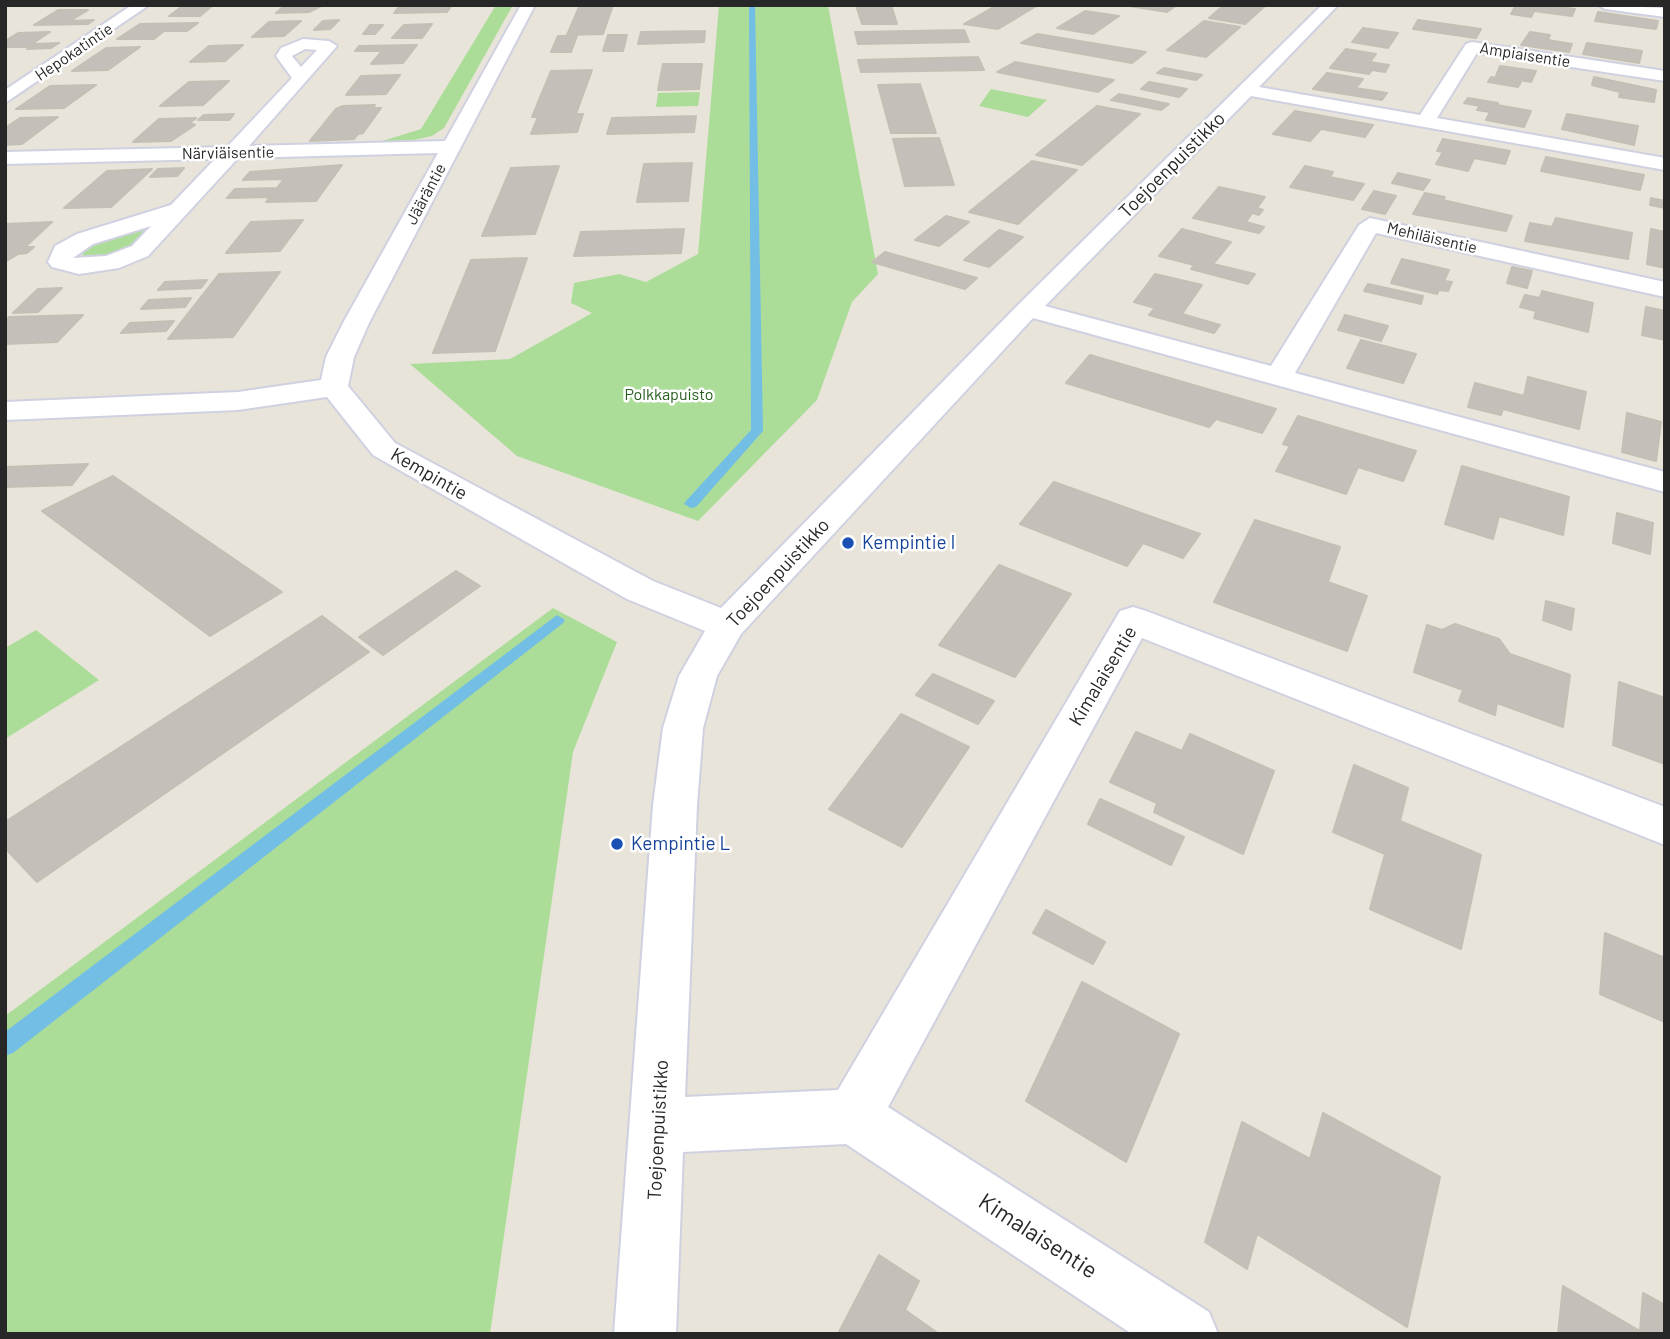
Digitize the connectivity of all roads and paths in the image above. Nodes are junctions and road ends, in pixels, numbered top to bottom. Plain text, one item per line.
1 (142, 5) edge
2 (528, 5) edge
3 (1331, 5) edge
4 (1605, 5) edge
5 (1665, 13) edge
6 (1665, 76) edge
7 (301, 78) dead end
8 (1248, 90) junction
9 (5, 99) edge
10 (1426, 121) junction
11 (451, 147) junction
12 (233, 153) junction
13 (5, 159) edge
14 (1665, 164) edge
15 (179, 210) junction
16 (1665, 290) edge
17 (1028, 309) junction
18 (1280, 375) junction
19 (334, 387) junction
20 (5, 411) edge
21 (1665, 482) edge
22 (727, 625) junction
23 (1665, 826) edge
24 (853, 1116) junction
25 (659, 1126) junction
26 (645, 1334) edge
27 (1187, 1334) edge

1 - 9 street, Hepokatintie
2 - 11 street, Jääräntie
3 - 8 street, Toejoenpuistikko
4 - 5 street
6 - 10 street, Ampiaisentie
7 - 12 street
8 - 10 street
8 - 17 street, Toejoenpuistikko
10 - 14 street
11 - 12 street, Närviäisentie
11 - 19 street, Jääräntie
12 - 13 street, Närviäisentie
12 - 15 street
15 - 15 street
16 - 18 street, Mehiläisentie
17 - 18 street
17 - 22 street, Toejoenpuistikko
18 - 21 street
19 - 20 street
19 - 22 street, Kempintie
22 - 25 street, Toejoenpuistikko
23 - 24 street, Kimalaisentie
24 - 25 street
24 - 27 street, Kimalaisentie
25 - 26 street, Toejoenpuistikko

